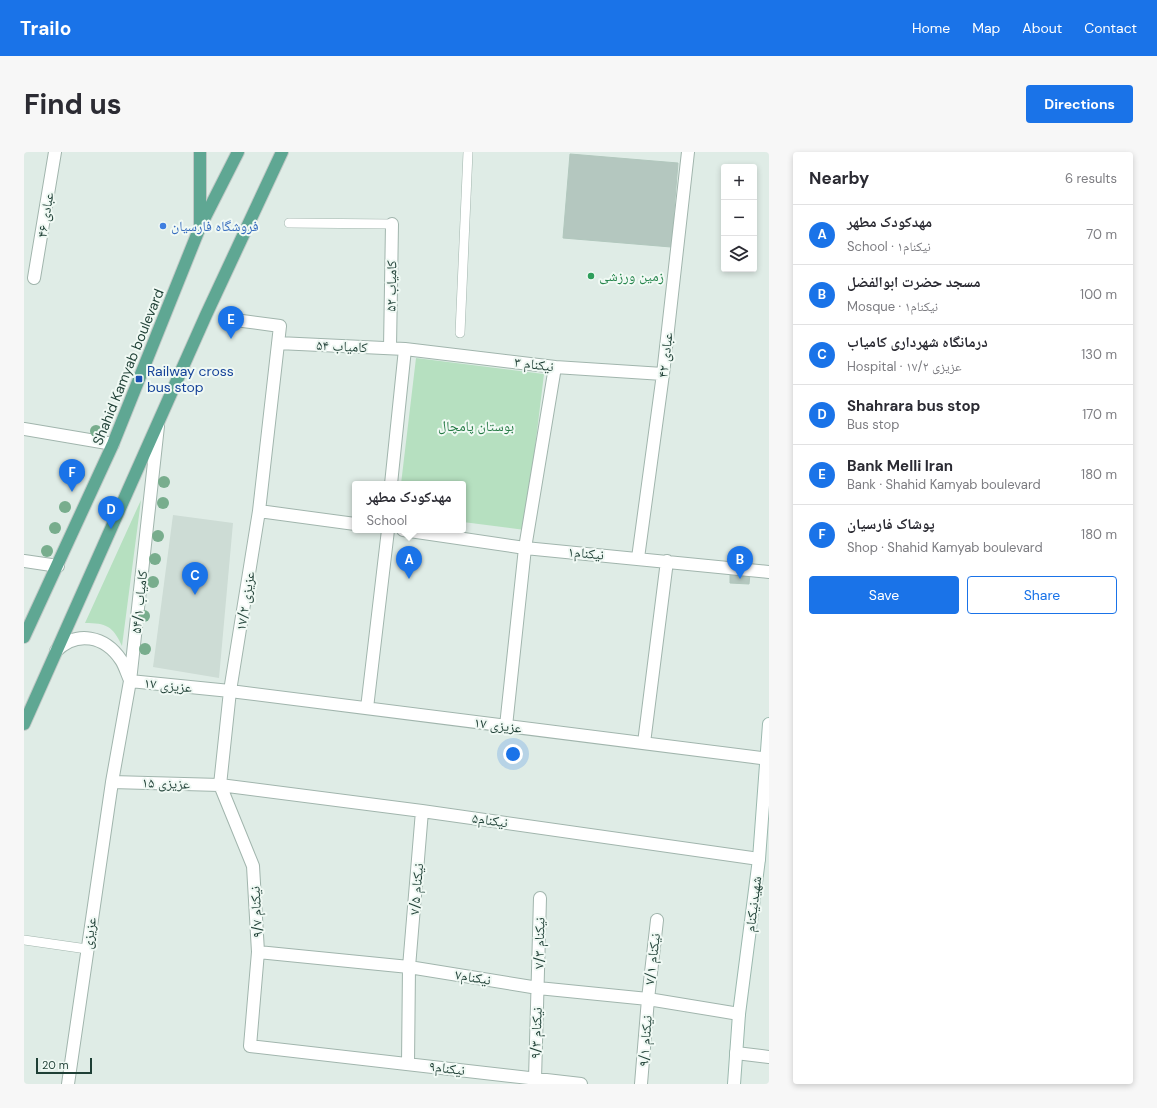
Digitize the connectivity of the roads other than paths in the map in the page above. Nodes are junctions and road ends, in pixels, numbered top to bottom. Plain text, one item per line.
1 (55, 152) edge
2 (200, 152) edge
3 (238, 152) edge
4 (282, 152) edge
5 (468, 152) edge
6 (688, 152) edge
7 (289, 224) dead end
8 (392, 224) joint
9 (200, 227) junction
10 (34, 278) dead end
11 (235, 320) dead end
12 (460, 333) dead end
13 (278, 343) junction
14 (390, 348) junction
15 (405, 349) junction
16 (555, 366) junction
17 (663, 374) junction
18 (159, 421) junction
19 (24, 428) edge
20 (113, 444) junction
21 (392, 481) edge
22 (260, 511) junction
23 (352, 524) edge
24 (388, 533) edge
25 (424, 533) edge
26 (526, 548) junction
27 (638, 558) junction
28 (24, 561) edge
29 (667, 561) junction
30 (58, 566) junction
31 (769, 572) edge
32 (24, 637) edge
33 (55, 651) junction
34 (130, 681) junction
35 (230, 691) junction
36 (367, 708) junction
37 (24, 724) edge
38 (769, 724) edge
39 (506, 726) junction
40 (644, 743) junction
41 (767, 759) edge
42 (112, 782) junction
43 (220, 785) junction
44 (422, 811) junction
45 (759, 859) junction
46 (540, 898) dead end
47 (657, 920) dead end
48 (24, 940) edge
49 (87, 949) junction
50 (258, 952) junction
51 (409, 967) junction
52 (538, 988) junction
53 (648, 999) junction
54 (739, 1014) junction
55 (250, 1046) joint
56 (736, 1053) junction
57 (769, 1057) edge
58 (408, 1064) junction
59 (535, 1078) junction
60 (68, 1084) edge
61 (581, 1084) edge
62 (641, 1084) edge
63 (734, 1084) edge

1 - 10 street, عبادی ۴۶
2 - 9 main road
3 - 9 main road, Shahid Kamyab boulevard
4 - 18 main road
5 - 12 lane
6 - 17 street, عبادی ۴۲
7 - 8 lane
8 - 14 street, کامیاب ۵۲
9 - 20 main road, Shahid Kamyab boulevard
11 - 13 street, عزیزی ۱۷/۲
13 - 14 street, کامیاب ۵۴
13 - 22 street, عزیزی ۱۷/۲
14 - 15 street, کامیاب ۵۴
15 - 16 street, نیکنام ۳
15 - 21 street
16 - 17 street, نیکنام ۳
16 - 26 street
17 - 27 street, عبادی ۴۲
18 - 33 main road
18 - 34 street, کامیاب ۵۴/۱
19 - 20 street
20 - 30 main road, Shahid Kamyab boulevard
22 - 23 street
22 - 35 street, عزیزی ۱۷/۲
24 - 36 street
25 - 26 street, نیکنام۱
26 - 27 street, نیکنام۱
26 - 39 street
27 - 29 street, نیکنام۱
28 - 30 street
29 - 31 street, نیکنام۱
29 - 40 street
30 - 32 main road, Shahid Kamyab boulevard
33 - 34 street
33 - 37 main road
34 - 35 street, عزیزی ۱۷
34 - 42 street, کامیاب ۵۴/۱
35 - 36 street, عزیزی ۱۷
35 - 43 street
36 - 39 street, عزیزی ۱۷
38 - 41 street, شهیدنیکنام
39 - 40 street, عزیزی ۱۷
40 - 41 street, عزیزی ۱۷
41 - 45 street, شهیدنیکنام
42 - 43 street, عزیزی ۱۵
42 - 49 street, عزیزی
43 - 44 street, نیکنام۵
43 - 50 street, نیکنام ۹/۷
44 - 45 street, نیکنام۵
44 - 51 street, نیکنام ۷/۵
45 - 54 street, شهیدنیکنام
46 - 52 street, نیکنام ۷/۳
47 - 53 street, نیکنام ۷/۱
48 - 49 lane
49 - 60 street, عزیزی
50 - 51 street, نیکنام۷
50 - 55 street, نیکنام ۹/۷
51 - 52 street, نیکنام۷
51 - 58 street, نیکنام۹
52 - 53 street, نیکنام۷
52 - 59 street, نیکنام ۹/۳
53 - 54 street, نیکنام۷
53 - 62 street, نیکنام ۹/۱
54 - 56 street, شهیدنیکنام
55 - 58 street, نیکنام۹
56 - 57 street
56 - 63 street, شهیدنیکنام
58 - 59 street, نیکنام۹
59 - 61 street, نیکنام۹

